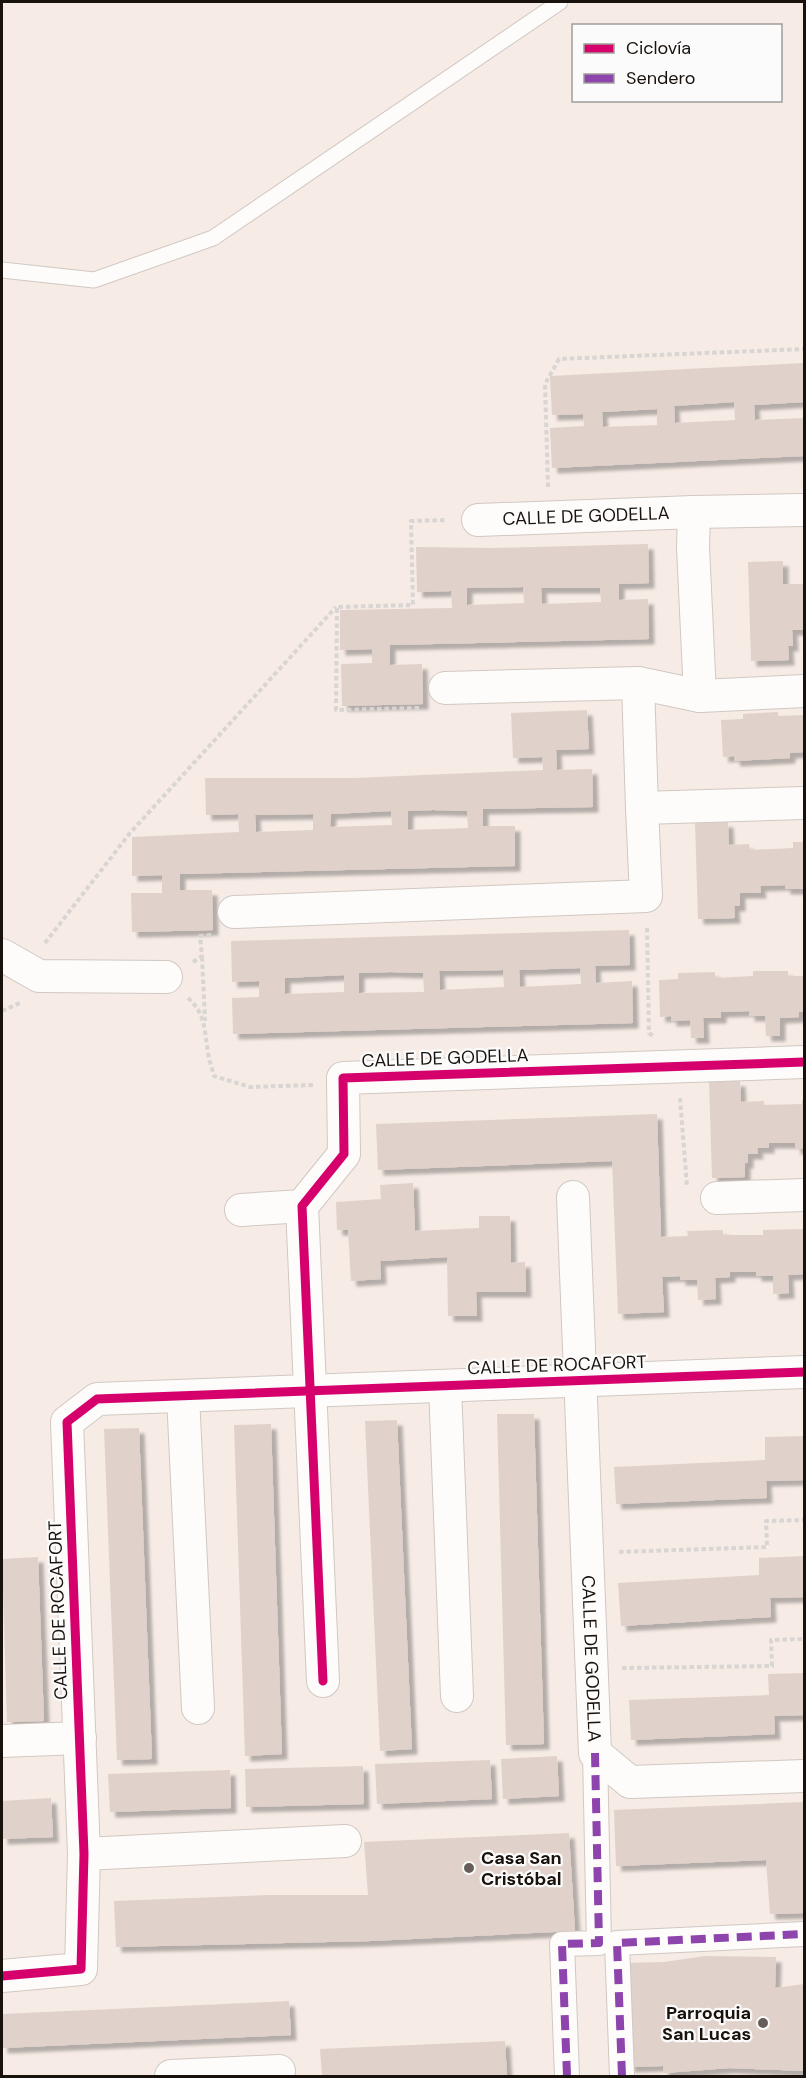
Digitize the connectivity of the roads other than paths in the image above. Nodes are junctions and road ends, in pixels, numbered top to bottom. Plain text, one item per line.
1 (560, 2) edge
2 (2, 270) edge
3 (804, 510) edge
4 (694, 512) junction
5 (478, 520) road end
6 (638, 683) junction
7 (445, 688) road end
8 (804, 692) edge
9 (700, 696) junction
10 (804, 803) edge
11 (642, 808) junction
12 (234, 912) road end
13 (2, 955) edge
14 (165, 977) road end
15 (804, 1062) edge
16 (804, 1195) edge
17 (573, 1197) dead end
18 (717, 1198) road end
19 (302, 1206) junction
20 (241, 1210) dead end
21 (804, 1372) edge
22 (580, 1381) junction
23 (445, 1386) junction
24 (311, 1391) junction
25 (183, 1396) junction
26 (323, 1680) dead end
27 (457, 1696) dead end
28 (198, 1708) dead end
29 (80, 1738) junction
30 (2, 1741) edge
31 (595, 1753) junction
32 (804, 1776) edge
33 (345, 1841) dead end
34 (84, 1854) junction
35 (804, 1935) edge
36 (608, 1943) junction
37 (2, 1976) edge
38 (279, 2071) dead end
39 (171, 2076) edge
40 (567, 2076) edge
41 (622, 2076) edge

1 - 2 lane
3 - 4 street, CALLE DE GODELLA
4 - 5 street, CALLE DE GODELLA
4 - 9 street, CALLE DE GODELLA
6 - 7 street
6 - 9 street
6 - 11 street
8 - 9 street
10 - 11 street
11 - 12 street
13 - 14 street
15 - 19 street, CALLE DE GODELLA
16 - 18 street
17 - 22 street, CALLE DE ROCAFORT
19 - 20 street
19 - 24 street
21 - 22 street, CALLE DE ROCAFORT
22 - 23 street, CALLE DE ROCAFORT
22 - 31 street, CALLE DE GODELLA
23 - 24 street, CALLE DE ROCAFORT
23 - 27 street, CALLE DE ROCAFORT
24 - 25 street, CALLE DE ROCAFORT
24 - 26 street
25 - 28 street
25 - 29 street, CALLE DE ROCAFORT
29 - 30 street
29 - 34 street, CALLE DE ROCAFORT
31 - 32 street, CALLE DE GODELLA
31 - 36 street
33 - 34 street
34 - 37 street, CALLE DE ROCAFORT
35 - 36 street
36 - 40 street
36 - 41 street
38 - 39 street

